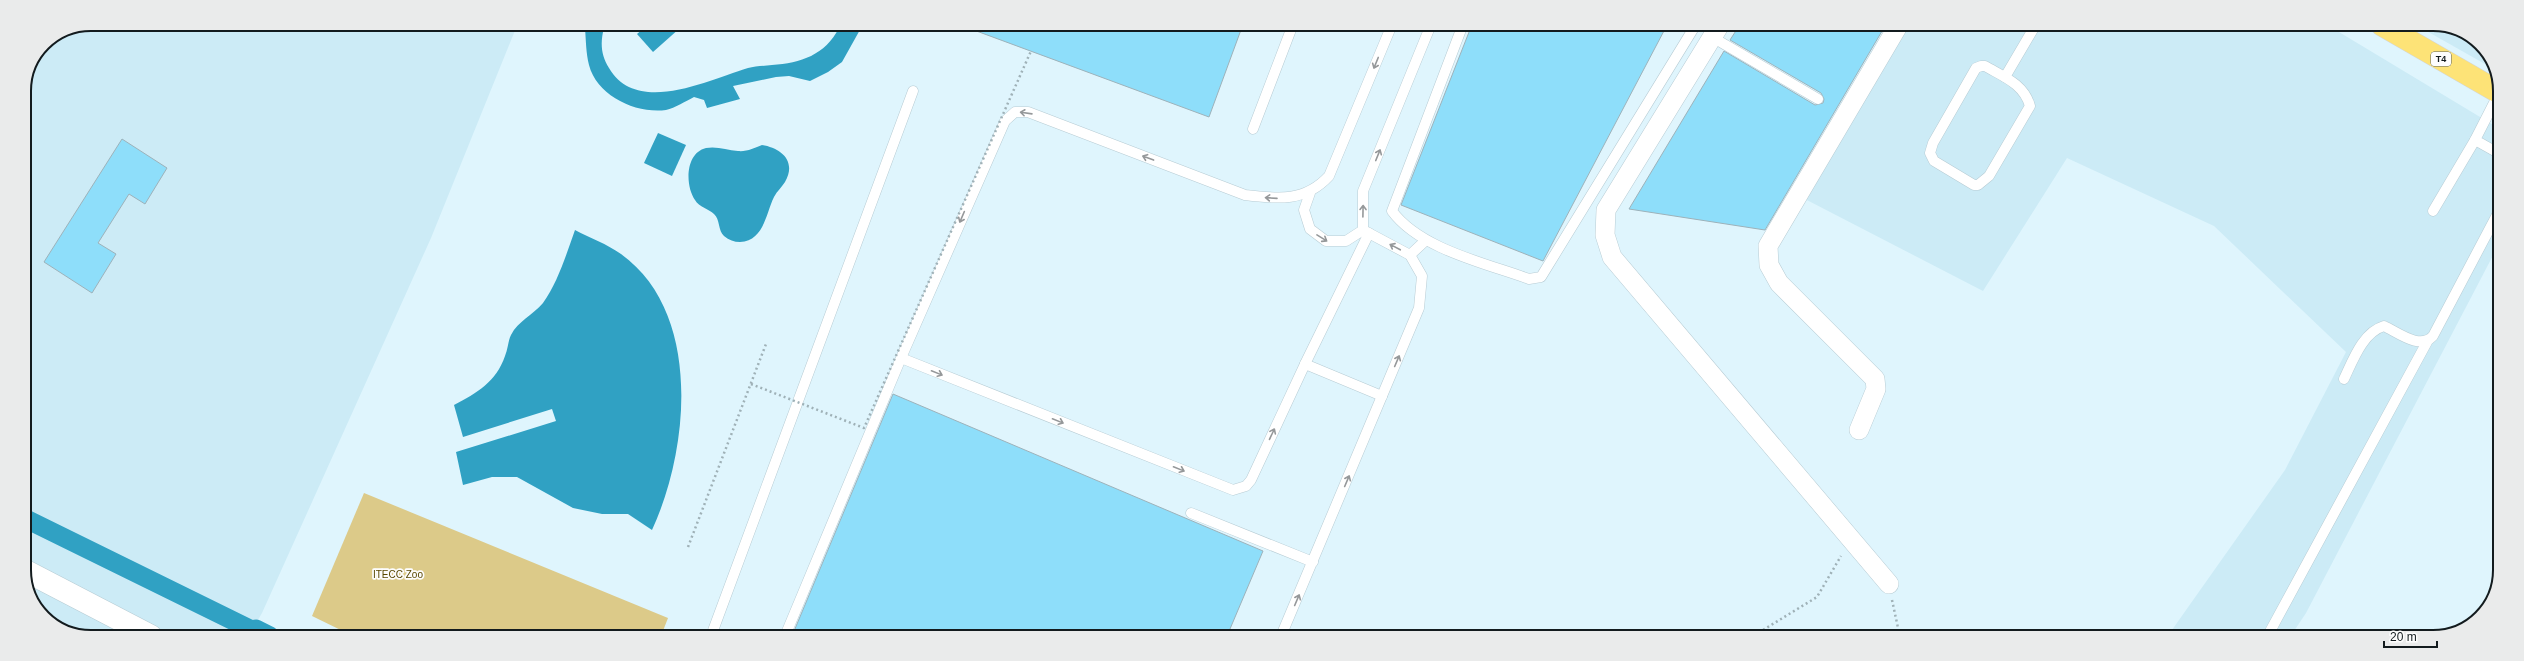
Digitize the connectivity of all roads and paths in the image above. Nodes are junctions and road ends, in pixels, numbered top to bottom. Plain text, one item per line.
1 (1290, 31) edge
2 (1389, 31) edge
3 (1428, 31) edge
4 (1460, 31) edge
5 (1692, 31) edge
6 (1895, 31) edge
7 (2032, 31) edge
8 (2392, 31) edge
9 (1715, 32) edge
10 (1031, 51) dead end
11 (2005, 77) junction
12 (2493, 89) edge
13 (913, 91) dead end
14 (1818, 99) dead end
15 (2493, 106) edge
16 (1253, 129) dead end
17 (2475, 140) junction
18 (2493, 150) edge
19 (1310, 193) junction
20 (2433, 211) dead end
21 (2493, 223) edge
22 (1366, 231) junction
23 (1425, 241) junction
24 (1410, 255) junction
25 (2427, 342) junction
26 (766, 344) dead end
27 (901, 358) junction
28 (1305, 364) junction
29 (2344, 379) dead end
30 (751, 384) junction
31 (1382, 396) junction
32 (1859, 430) dead end
33 (1191, 513) dead end
34 (1848, 537) junction
35 (688, 547) dead end
36 (1313, 562) junction
37 (32, 581) edge
38 (1888, 584) joint
39 (138, 630) edge
40 (713, 630) edge
41 (788, 630) edge
42 (1285, 630) edge
43 (1763, 630) edge
44 (1898, 630) edge
45 (2271, 630) edge

1 - 16 lane
2 -> 19 lane
22 -> 3 lane
4 - 23 lane
5 - 23 lane
6 - 32 street
7 - 11 lane
8 - 12 main road, T4
9 - 14 lane
9 - 34 street
10 - 30 path, bridge
11 - 11 lane
13 - 40 lane
15 - 17 lane
17 - 18 lane
17 - 20 lane
19 -> 22 lane
19 -> 27 lane
21 - 25 lane
24 -> 22 lane
22 - 28 lane
23 - 24 lane
31 -> 24 lane
25 - 29 lane
25 - 45 lane
26 - 30 path
27 -> 28 lane
27 - 41 lane
28 - 31 lane
30 - 35 path
36 -> 31 lane
33 - 36 lane
34 - 38 street
34 - 43 path
42 -> 36 lane
37 - 39 street
38 - 44 path

